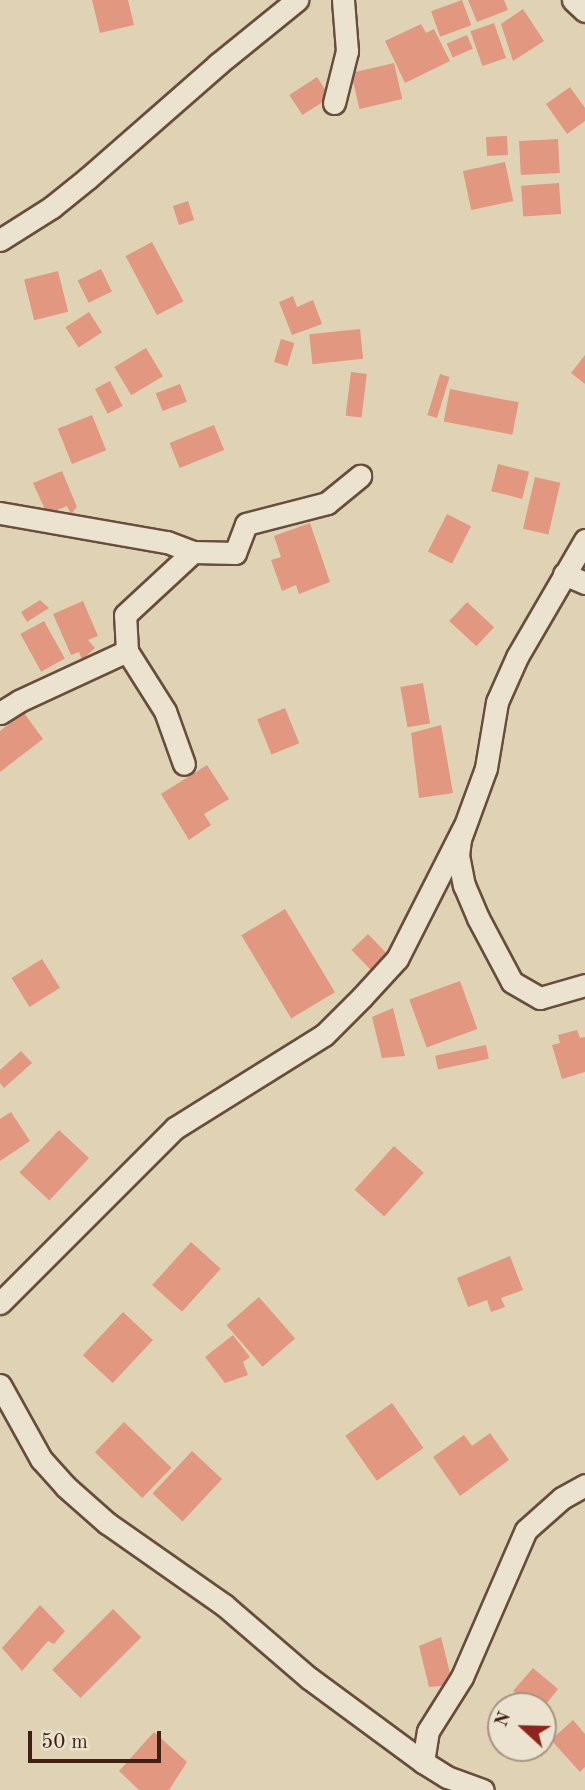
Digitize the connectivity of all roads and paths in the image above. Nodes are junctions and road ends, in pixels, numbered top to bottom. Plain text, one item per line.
1 (297, 0) edge
2 (343, 0) edge
3 (573, 0) edge
4 (585, 11) edge
5 (334, 103) dead end
6 (0, 240) edge
7 (359, 476) dead end
8 (0, 513) edge
9 (585, 540) edge
10 (193, 552) junction
11 (564, 574) junction
12 (585, 583) edge
13 (127, 651) junction
14 (0, 713) edge
15 (184, 764) dead end
16 (464, 827) junction
17 (585, 985) edge
18 (0, 1303) edge
19 (0, 1385) edge
20 (585, 1485) edge
21 (423, 1762) junction
22 (483, 1790) edge

1 - 6 street
2 - 5 street
3 - 4 street
7 - 10 street
8 - 10 street
9 - 11 street
10 - 13 street
11 - 12 street
11 - 16 street
13 - 14 street
13 - 15 street
16 - 17 street
16 - 18 street
19 - 21 street
20 - 21 street
21 - 22 street

